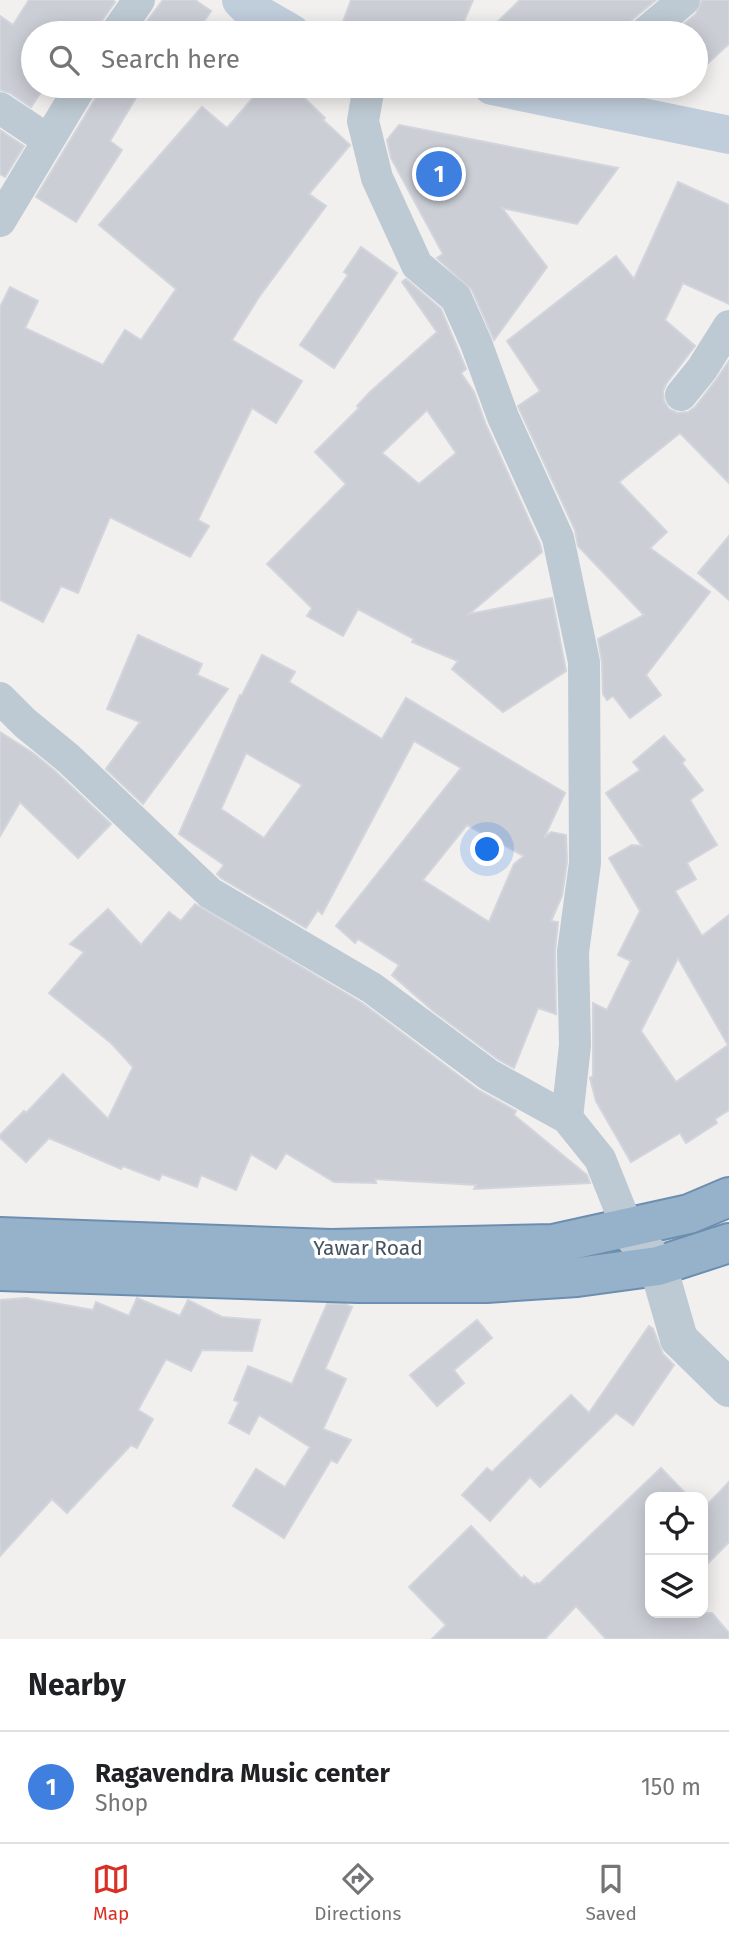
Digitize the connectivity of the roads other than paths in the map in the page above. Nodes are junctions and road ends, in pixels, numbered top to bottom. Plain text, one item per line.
1 (139, 0) edge
2 (241, 0) edge
3 (684, 0) edge
4 (124, 21) edge
5 (271, 21) edge
6 (659, 21) edge
7 (74, 98) edge
8 (367, 98) edge
9 (597, 98) edge
10 (0, 108) edge
11 (729, 135) edge
12 (48, 140) junction
13 (0, 221) edge
14 (729, 326) edge
15 (681, 394) dead end
16 (0, 698) edge
17 (567, 1118) junction
18 (729, 1197) edge
19 (628, 1229) junction
20 (0, 1237) edge
21 (729, 1243) edge
22 (658, 1266) junction
23 (0, 1271) edge
24 (679, 1339) junction
25 (729, 1374) edge
26 (729, 1388) edge

1 - 4 street
2 - 5 main road
3 - 6 street
7 - 12 street
8 - 17 street
9 - 11 main road
10 - 12 street
12 - 13 street
14 - 15 street
16 - 17 street
17 - 19 street
18 - 19 highway, Yawar Road
19 - 20 highway, Yawar Road
19 - 22 street
21 - 22 highway
22 - 23 highway
22 - 24 street
24 - 25 street
24 - 26 street

